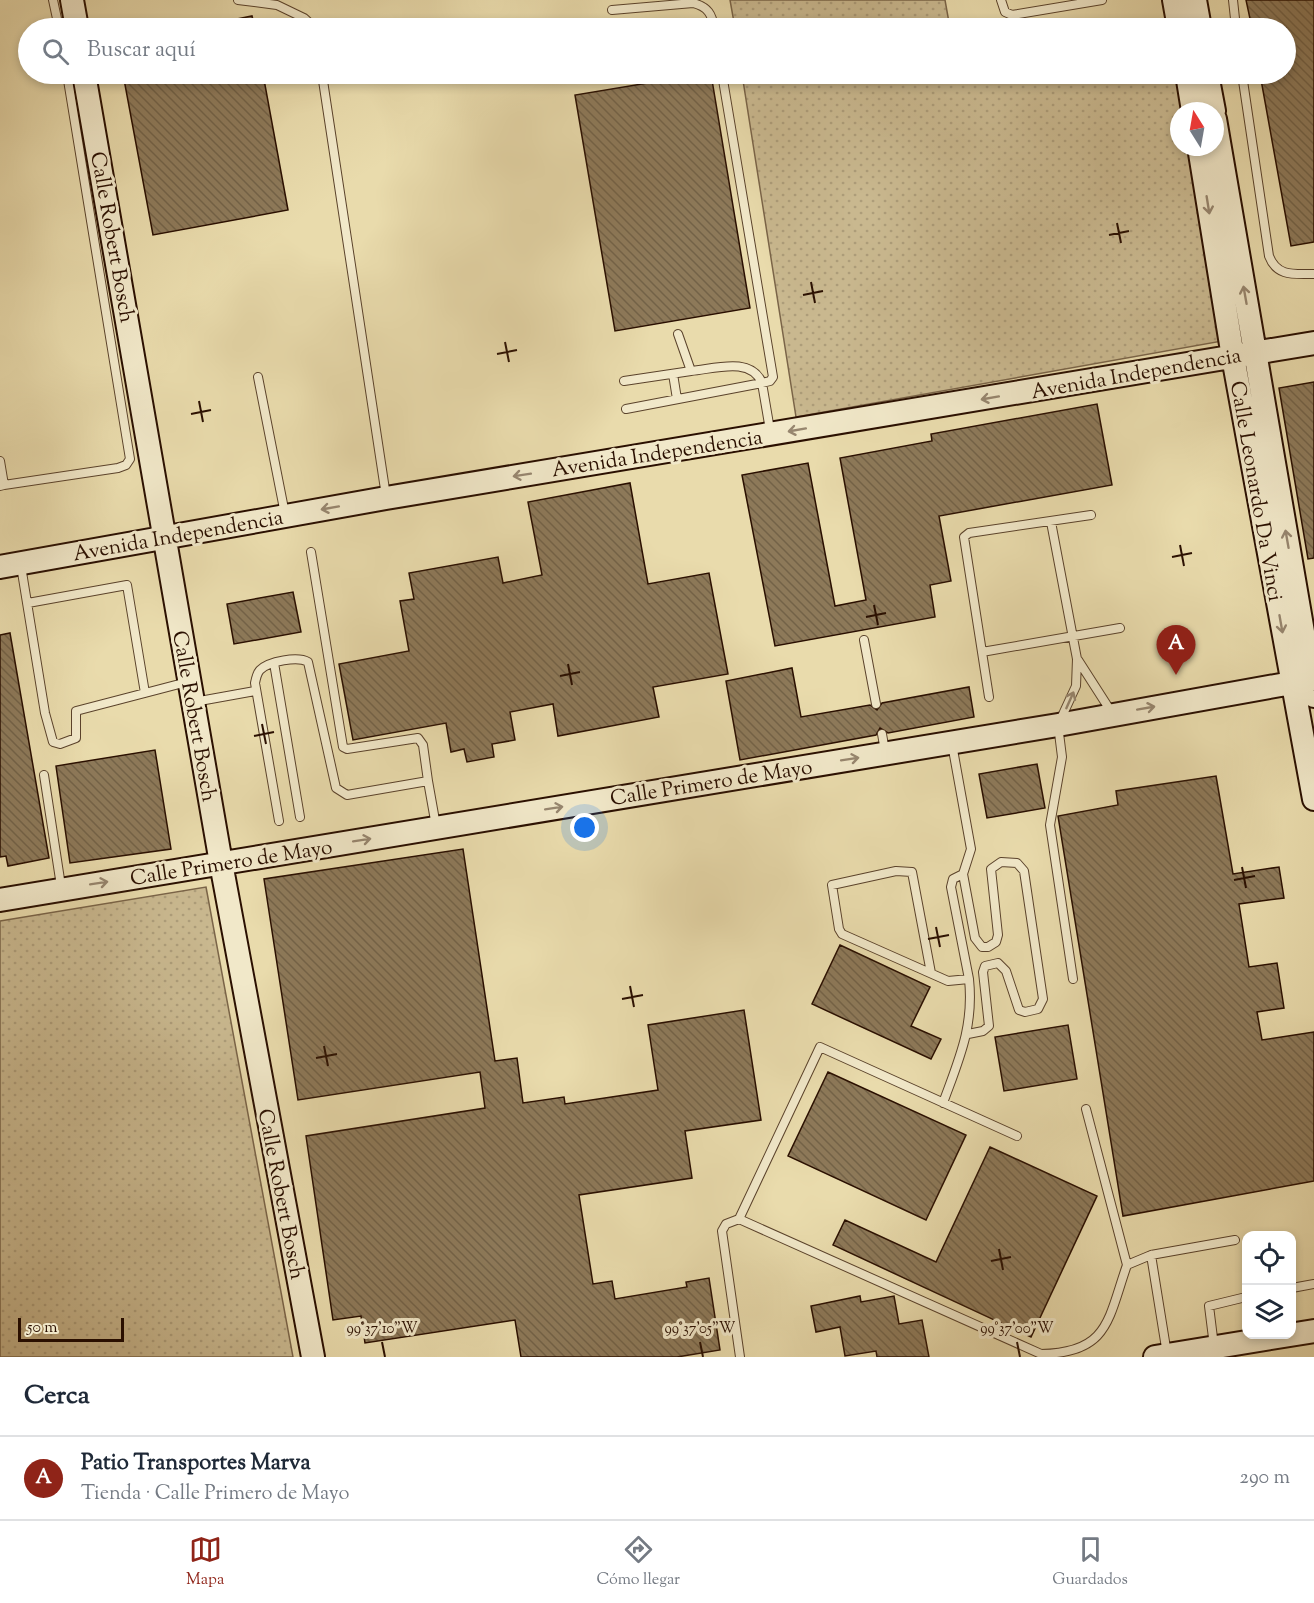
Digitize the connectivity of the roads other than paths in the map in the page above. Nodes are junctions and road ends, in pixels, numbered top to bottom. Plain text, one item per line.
1 (53, 0) edge
2 (72, 0) edge
3 (238, 0) edge
4 (1001, 0) edge
5 (1102, 0) edge
6 (1174, 0) edge
7 (1195, 0) edge
8 (1233, 0) edge
9 (612, 10) dead end
10 (56, 18) edge
11 (75, 18) edge
12 (304, 18) edge
13 (712, 18) edge
14 (1177, 18) edge
15 (1198, 18) edge
16 (1235, 18) edge
17 (69, 84) edge
18 (86, 84) edge
19 (324, 84) edge
20 (724, 84) edge
21 (1189, 84) edge
22 (1209, 84) edge
23 (1243, 84) edge
24 (1192, 102) edge
25 (1212, 102) edge
26 (1201, 156) edge
27 (1220, 156) edge
28 (1314, 274) edge
29 (678, 334) dead end
30 (1314, 343) edge
31 (1244, 355) junction
32 (691, 371) junction
33 (673, 374) junction
34 (258, 377) dead end
35 (624, 381) dead end
36 (762, 383) junction
37 (677, 399) junction
38 (626, 408) dead end
39 (771, 435) junction
40 (0, 461) edge
41 (2, 485) edge
42 (386, 498) junction
43 (1091, 515) dead end
44 (285, 516) junction
45 (1051, 522) junction
46 (165, 538) junction
47 (311, 552) dead end
48 (10, 565) edge
49 (28, 603) junction
50 (1120, 628) dead end
51 (1072, 636) junction
52 (864, 640) dead end
53 (982, 652) junction
54 (1077, 659) junction
55 (274, 663) junction
56 (1308, 685) edge
57 (191, 692) junction
58 (255, 692) junction
59 (145, 693) junction
60 (989, 697) dead end
61 (876, 704) dead end
62 (1113, 714) junction
63 (1058, 725) junction
64 (952, 742) junction
65 (44, 775) dead end
66 (428, 781) junction
67 (1314, 799) edge
68 (300, 817) dead end
69 (279, 821) dead end
70 (436, 828) junction
71 (221, 863) junction
72 (963, 874) junction
73 (62, 890) junction
74 (0, 900) edge
75 (931, 973) junction
76 (969, 979) junction
77 (1073, 979) dead end
78 (968, 1034) junction
79 (943, 1103) junction
80 (1086, 1109) dead end
81 (1017, 1136) dead end
82 (739, 1219) junction
83 (1235, 1240) dead end
84 (1151, 1256) junction
85 (1126, 1265) junction
86 (1314, 1284) edge
87 (1296, 1287) edge
88 (1242, 1298) edge
89 (1314, 1331) edge
90 (1214, 1347) junction
91 (1161, 1356) edge
92 (313, 1357) edge
93 (740, 1357) edge

1 - 10 lane
2 - 11 main road
3 - 12 lane
4 - 5 lane
6 - 14 main road
7 - 15 main road
8 - 16 lane
9 - 13 lane
17 - 41 lane
18 - 46 main road, Calle Robert Bosch
19 - 42 lane
20 - 36 lane
21 - 24 main road
22 - 25 main road
23 - 28 lane
26 -> 31 main road, Calle Leonardo Da Vinci
31 -> 27 main road, Calle Leonardo Da Vinci
29 - 32 lane
30 - 31 main road, Avenida Independencia
31 -> 39 main road, Avenida Independencia
31 - 56 main road, Calle Leonardo Da Vinci
32 - 33 lane
32 - 36 lane
33 - 35 lane
33 - 37 lane
34 - 44 lane
36 - 37 lane
36 - 39 lane
37 - 38 lane
39 -> 42 main road, Avenida Independencia
40 - 41 lane
42 -> 44 main road, Avenida Independencia
43 - 45 lane
44 - 46 main road, Avenida Independencia
45 - 51 lane
45 - 53 lane
46 - 48 main road, Avenida Independencia
46 - 57 main road, Calle Robert Bosch
47 - 66 lane
48 - 49 lane
49 - 59 lane
49 - 59 lane
50 - 51 lane
51 - 53 lane
51 - 54 lane
52 - 61 lane
53 - 60 lane
54 - 62 lane
63 -> 54 lane
55 - 58 lane
55 - 66 lane
55 - 68 lane
62 -> 56 main road, Calle Primero de Mayo
56 - 67 main road, Calle Leonardo Da Vinci
57 - 58 lane
57 - 59 lane
57 - 71 main road, Calle Robert Bosch
58 - 69 lane
62 - 63 main road, Calle Primero de Mayo
63 - 64 main road, Calle Primero de Mayo
63 - 77 lane
70 -> 64 main road, Calle Primero de Mayo
64 - 72 lane
65 - 73 lane
66 - 70 lane
71 -> 70 main road, Calle Primero de Mayo
73 -> 71 main road, Calle Primero de Mayo
71 - 92 main road, Calle Robert Bosch
72 - 76 lane
72 - 78 lane
73 - 74 main road, Calle Primero de Mayo
75 - 75 lane
75 - 76 lane
76 - 78 lane
78 - 79 lane
79 - 81 lane
79 - 82 lane
80 - 85 lane
82 - 85 lane
82 - 93 lane
83 - 84 lane
84 - 85 lane
84 - 91 lane
86 - 87 lane
88 - 90 lane
89 - 90 main road
90 - 91 main road

